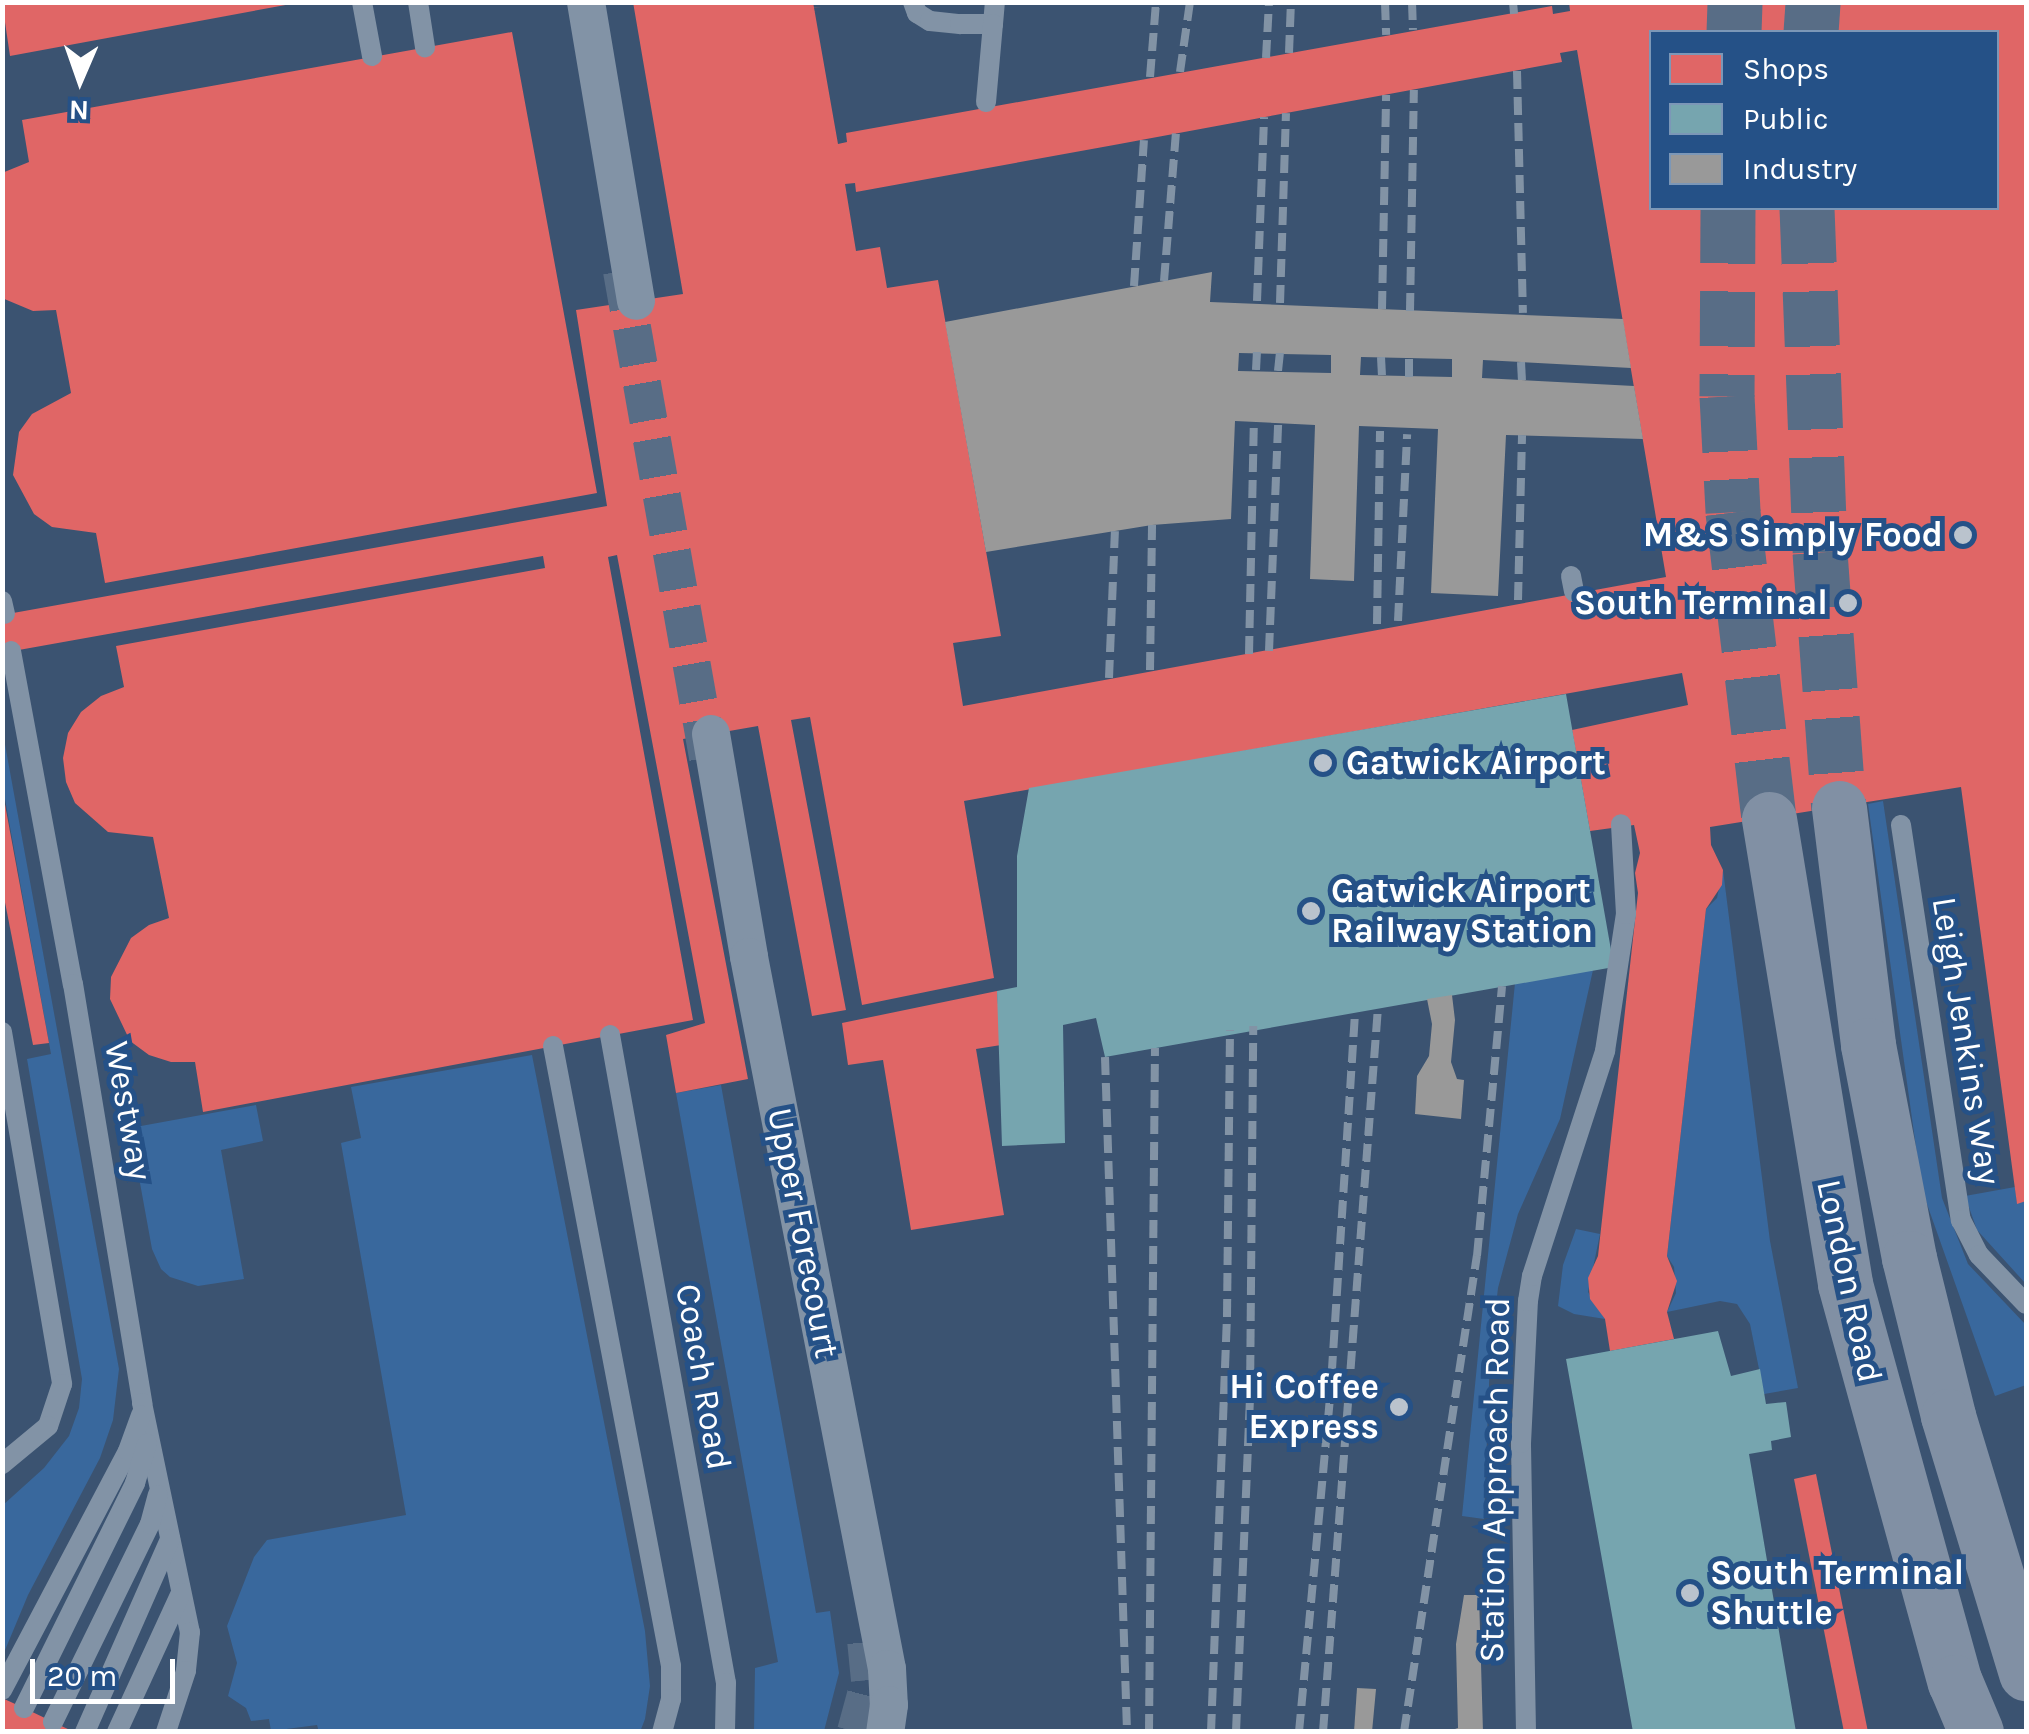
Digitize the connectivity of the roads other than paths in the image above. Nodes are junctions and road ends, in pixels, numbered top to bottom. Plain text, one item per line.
1 (362, 2) edge
2 (418, 2) edge
3 (586, 2) edge
4 (912, 2) edge
5 (994, 13) edge
6 (426, 47) dead end
7 (372, 56) dead end
8 (986, 102) dead end
9 (636, 301) tunnel mouth
10 (11, 651) dead end
11 (711, 734) tunnel mouth
12 (1839, 808) tunnel mouth
13 (1769, 819) tunnel mouth
14 (1622, 824) dead end
15 (1901, 825) dead end
16 (2, 1032) edge
17 (610, 1035) dead end
18 (553, 1046) dead end
19 (2026, 1304) edge
20 (142, 1402) junction
21 (148, 1437) junction
22 (2, 1464) edge
23 (159, 1483) junction
24 (171, 1537) junction
25 (182, 1582) junction
26 (2026, 1673) edge
27 (2, 1690) edge
28 (24, 1708) dead end
29 (53, 1722) dead end
30 (86, 1732) edge
31 (118, 1732) edge
32 (166, 1732) edge
33 (662, 1732) edge
34 (725, 1732) edge
35 (885, 1732) edge
36 (1526, 1732) edge
37 (1976, 1732) edge

1 - 7 lane
2 - 6 lane
3 - 9 street
4 - 5 lane
5 - 8 lane
10 - 20 lane, Westway
11 - 35 street, Upper Forecourt
12 - 26 main road, London Road
13 - 37 main road, London Road
14 - 36 lane, Station Approach Road
15 - 19 lane, Leigh Jenkins Way
16 - 22 lane
17 - 34 lane, Coach Road
18 - 33 lane
20 - 21 lane, Westway
20 - 27 lane
21 - 23 lane, Westway
21 - 28 lane
23 - 24 lane, Westway
23 - 29 lane
24 - 25 lane, Westway
24 - 30 lane
25 - 31 lane
25 - 32 lane, Westway

